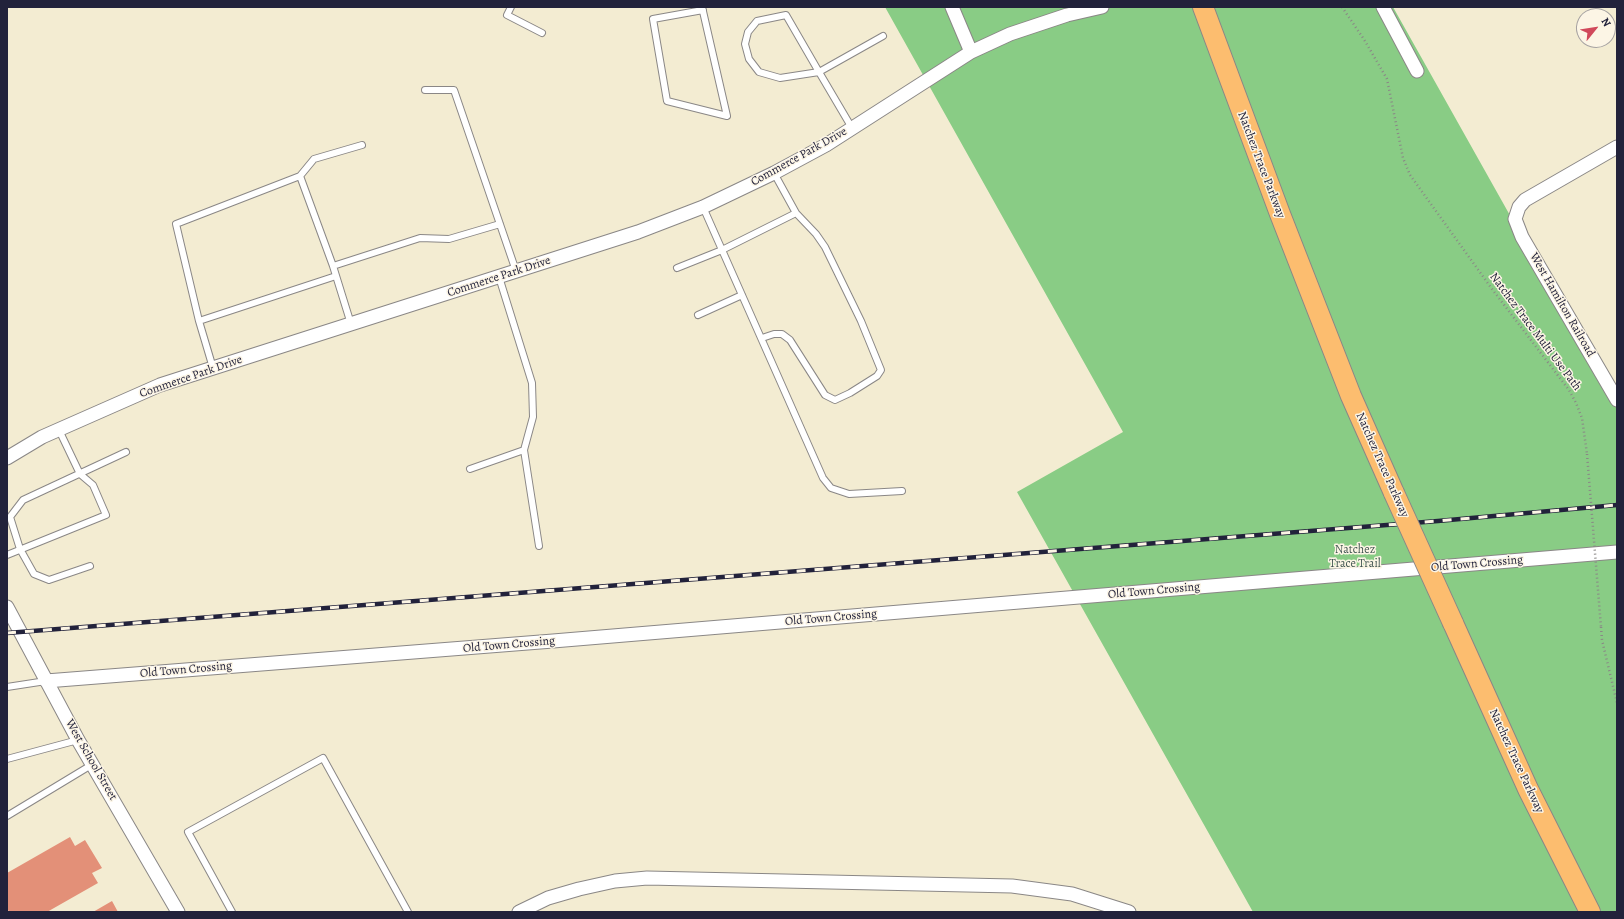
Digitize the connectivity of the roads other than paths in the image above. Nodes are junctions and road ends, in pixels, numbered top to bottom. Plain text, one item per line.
1 (511, 7) edge
2 (952, 7) edge
3 (1102, 7) edge
4 (1383, 7) edge
5 (703, 9) edge
6 (1206, 15) edge
7 (542, 33) dead end
8 (883, 36) dead end
9 (971, 52) junction
10 (1417, 71) dead end
11 (819, 72) junction
12 (425, 90) dead end
13 (852, 128) junction
14 (362, 145) dead end
15 (1617, 147) edge
16 (774, 173) junction
17 (300, 176) junction
18 (703, 207) junction
19 (796, 213) junction
20 (500, 224) junction
21 (722, 250) junction
22 (333, 266) junction
23 (677, 268) dead end
24 (516, 271) junction
25 (336, 276) junction
26 (499, 277) junction
27 (742, 295) junction
28 (698, 315) dead end
29 (199, 321) junction
30 (351, 324) junction
31 (762, 338) junction
32 (213, 368) junction
33 (1617, 400) edge
34 (59, 430) junction
35 (524, 450) junction
36 (126, 452) dead end
37 (7, 458) edge
38 (470, 469) dead end
39 (80, 474) junction
40 (902, 491) dead end
41 (539, 546) dead end
42 (20, 549) junction
43 (1617, 552) edge
44 (7, 555) edge
45 (90, 566) dead end
46 (7, 607) edge
47 (46, 681) junction
48 (7, 687) edge
49 (78, 740) junction
50 (7, 759) edge
51 (93, 764) junction
52 (7, 816) edge
53 (178, 912) edge
54 (232, 912) edge
55 (408, 912) edge
56 (519, 912) edge
57 (1129, 912) edge
58 (1590, 912) edge

1 - 7 lane
2 - 9 street
3 - 9 street, Commerce Park Drive
4 - 10 street
5 - 5 lane
6 - 58 main road, Natchez Trace Parkway, bridge
8 - 11 lane
9 - 13 street, Commerce Park Drive
11 - 11 lane
11 - 13 lane
12 - 20 lane
13 - 16 street, Commerce Park Drive
14 - 17 lane
15 - 33 street, West Hamilton Railroad
16 - 18 street, Commerce Park Drive
16 - 19 lane
17 - 22 lane
17 - 29 lane
18 - 21 lane
18 - 24 street, Commerce Park Drive
19 - 21 lane
19 - 31 lane
20 - 22 lane
20 - 24 lane
21 - 23 lane
21 - 27 lane
22 - 25 lane
24 - 26 street, Commerce Park Drive
25 - 29 lane
25 - 30 lane
26 - 30 street, Commerce Park Drive
26 - 35 lane
27 - 28 lane
27 - 31 lane
29 - 32 lane
30 - 32 street, Commerce Park Drive
31 - 40 lane
32 - 34 street, Commerce Park Drive
34 - 37 street, Commerce Park Drive
34 - 39 lane
35 - 38 lane
35 - 41 lane
36 - 39 lane
39 - 42 lane
39 - 42 lane
42 - 44 lane
42 - 45 lane
43 - 47 street, Old Town Crossing
46 - 47 street, West School Street
47 - 48 lane
47 - 49 street, West School Street
49 - 50 lane
49 - 51 street, West School Street
51 - 52 lane
51 - 53 street, West School Street
54 - 55 lane
56 - 57 street

